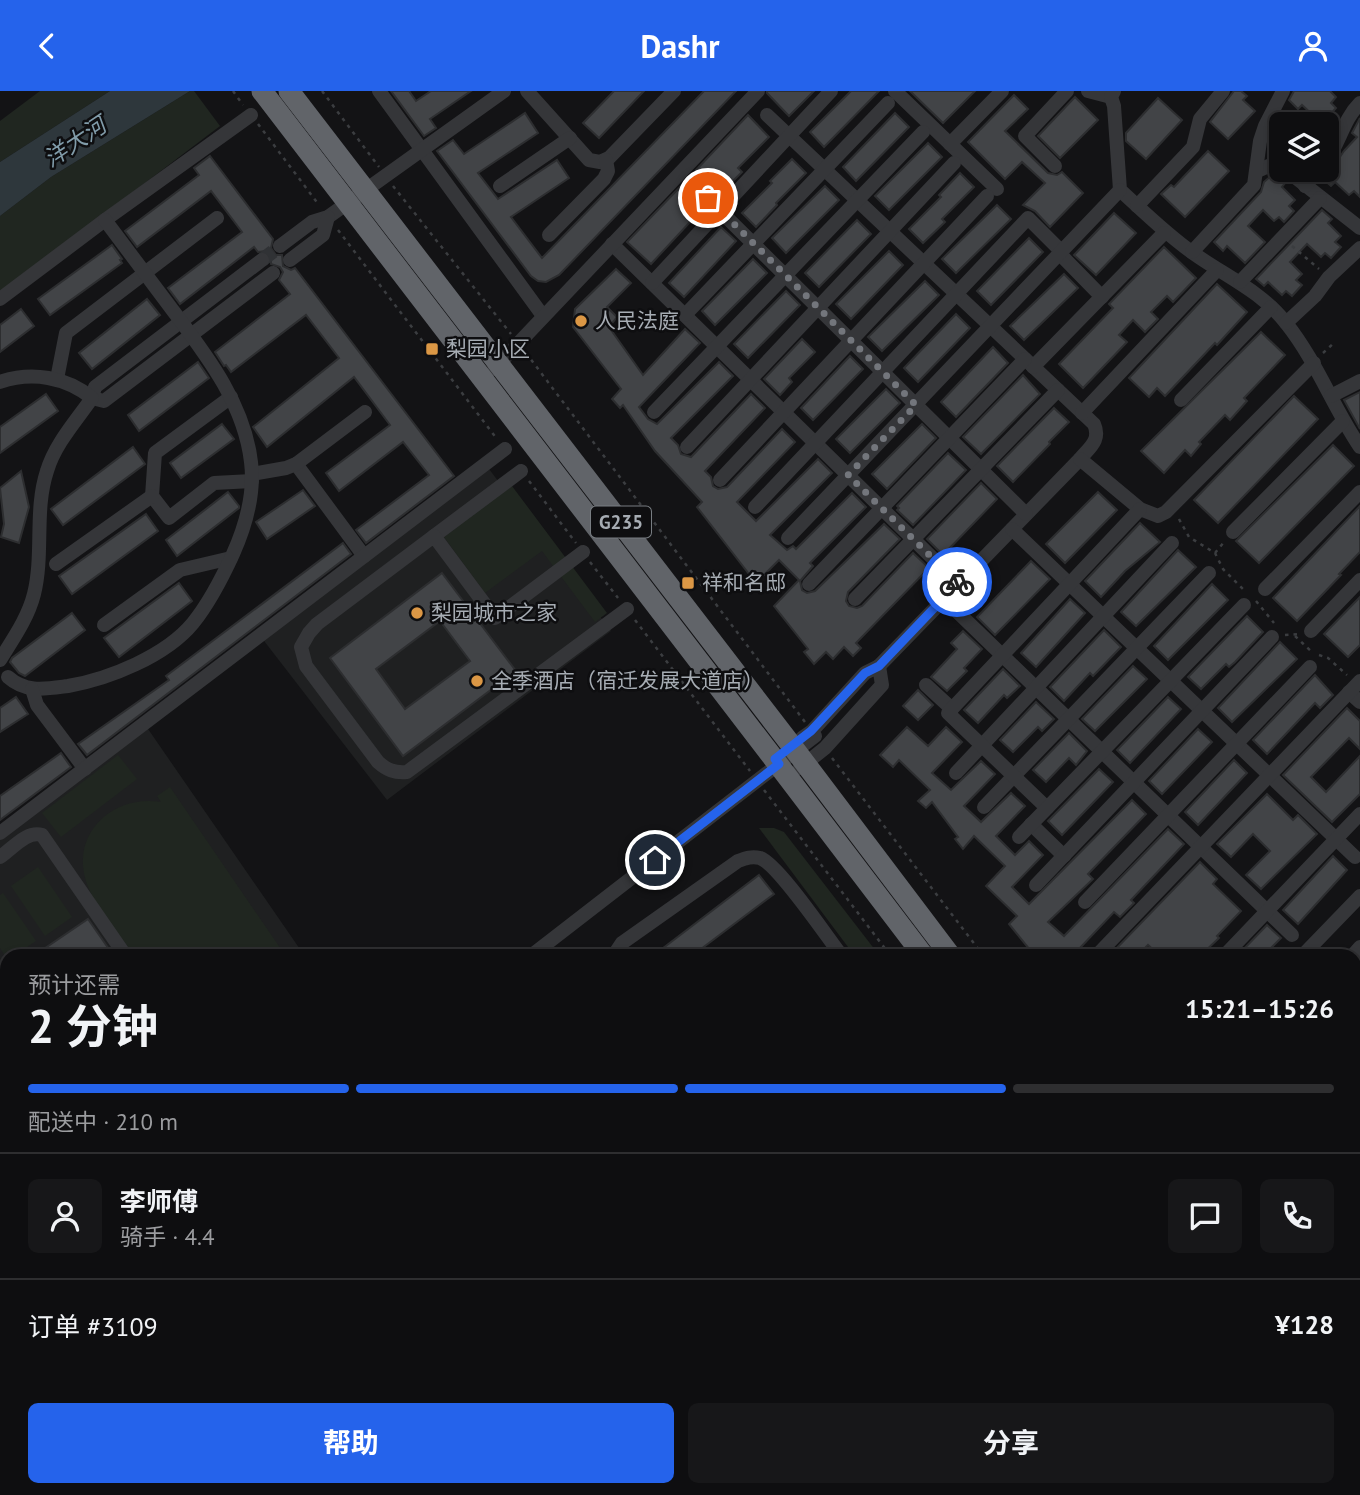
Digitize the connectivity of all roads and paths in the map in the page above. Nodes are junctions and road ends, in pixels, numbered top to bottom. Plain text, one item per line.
1 (233, 91) edge
2 (262, 91) edge
3 (289, 91) edge
4 (323, 91) edge
5 (379, 91) edge
6 (504, 91) edge
7 (527, 91) edge
8 (674, 91) edge
9 (758, 91) edge
10 (831, 91) edge
11 (1002, 91) edge
12 (1067, 91) edge
13 (1087, 91) edge
14 (1223, 91) edge
15 (1283, 91) edge
16 (1112, 94) edge
17 (892, 97) edge
18 (1360, 103) edge
19 (251, 115) junction
20 (767, 115) dead end
21 (923, 132) dead end
22 (789, 136) junction
23 (569, 138) junction
24 (1339, 140) edge
25 (950, 144) junction
26 (422, 150) junction
27 (606, 160) junction
28 (954, 163) dead end
29 (1055, 166) dead end
30 (1269, 166) edge
31 (824, 169) junction
32 (1257, 171) junction
33 (386, 177) junction
34 (1301, 182) edge
35 (1309, 182) edge
36 (500, 186) dead end
37 (1306, 186) junction
38 (697, 188) dead end
39 (1120, 190) junction
40 (356, 198) junction
41 (1320, 198) junction
42 (857, 200) junction
43 (1137, 206) junction
44 (719, 209) junction
45 (328, 217) junction
46 (217, 218) dead end
47 (105, 220) junction
48 (1359, 223) edge
49 (890, 232) junction
50 (1164, 233) junction
51 (549, 235) dead end
52 (1283, 237) junction
53 (753, 243) junction
54 (612, 244) junction
55 (280, 246) tunnel mouth
56 (1360, 248) edge
57 (1060, 252) junction
58 (1192, 252) junction
59 (262, 260) tunnel mouth
60 (290, 260) tunnel mouth
61 (924, 263) junction
62 (1217, 270) junction
63 (145, 273) junction
64 (273, 273) tunnel mouth
65 (786, 275) junction
66 (1329, 277) junction
67 (1240, 282) junction
68 (652, 283) junction
69 (956, 294) junction
70 (1102, 297) junction
71 (0, 299) edge
72 (1271, 307) junction
73 (818, 308) junction
74 (685, 315) junction
75 (543, 316) junction
76 (181, 321) junction
77 (1286, 323) junction
78 (990, 327) junction
79 (191, 336) junction
80 (851, 341) junction
81 (1335, 341) dead end
82 (518, 342) junction
83 (717, 347) junction
84 (1029, 363) junction
85 (1314, 363) junction
86 (499, 364) junction
87 (883, 372) junction
88 (57, 379) junction
89 (485, 380) junction
90 (751, 380) junction
91 (1360, 381) edge
92 (0, 382) edge
93 (1058, 390) junction
94 (97, 395) junction
95 (1331, 396) junction
96 (231, 397) junction
97 (1181, 400) dead end
98 (916, 405) junction
99 (365, 412) dead end
100 (654, 412) dead end
101 (784, 412) junction
102 (1082, 413) junction
103 (1343, 421) junction
104 (949, 438) junction
105 (816, 443) junction
106 (687, 447) dead end
107 (1360, 447) edge
108 (505, 449) joint
109 (1080, 459) junction
110 (296, 464) junction
111 (981, 470) junction
112 (521, 471) joint
113 (848, 475) junction
114 (252, 477) junction
115 (720, 480) dead end
116 (1360, 492) edge
117 (152, 496) junction
118 (755, 507) dead end
119 (882, 508) junction
120 (1171, 508) junction
121 (1140, 509) junction
122 (1026, 515) junction
123 (1012, 529) junction
124 (1233, 532) dead end
125 (434, 536) junction
126 (788, 538) dead end
127 (913, 539) junction
128 (1172, 543) dead end
129 (583, 552) junction
130 (365, 556) junction
131 (231, 558) junction
132 (56, 565) dead end
133 (1209, 573) dead end
134 (1360, 580) edge
135 (958, 583) junction
136 (1069, 584) junction
137 (809, 585) dead end
138 (1265, 589) dead end
139 (855, 599) dead end
140 (944, 599) junction
141 (1244, 605) dead end
142 (626, 609) junction
143 (1103, 617) junction
144 (104, 625) dead end
145 (1311, 631) joint
146 (1277, 633) junction
147 (1295, 636) junction
148 (1136, 648) junction
149 (1002, 655) junction
150 (0, 660) edge
151 (879, 666) junction
152 (1310, 667) dead end
153 (3, 675) edge
154 (1170, 681) junction
155 (926, 685) dead end
156 (1355, 686) edge
157 (1036, 688) junction
158 (32, 689) junction
159 (1360, 702) edge
160 (951, 709) junction
161 (1202, 711) junction
162 (1068, 719) junction
163 (813, 733) junction
164 (1236, 744) junction
165 (982, 745) junction
166 (825, 748) junction
167 (1102, 752) junction
168 (798, 753) junction
169 (780, 767) junction
170 (85, 769) junction
171 (956, 773) dead end
172 (1014, 776) junction
173 (1269, 776) junction
174 (757, 781) junction
175 (1134, 783) junction
176 (984, 807) dead end
177 (1047, 808) junction
178 (1360, 814) edge
179 (1168, 815) junction
180 (1031, 824) junction
181 (0, 833) edge
182 (1019, 837) dead end
183 (1336, 840) junction
184 (1200, 847) junction
185 (1064, 856) junction
186 (0, 857) edge
187 (1355, 857) dead end
188 (1036, 885) dead end
189 (1360, 896) edge
190 (1085, 902) dead end
191 (1267, 912) junction
192 (1292, 935) dead end
193 (121, 949) edge
194 (540, 949) edge
195 (618, 949) edge
196 (829, 949) edge
197 (885, 949) edge
198 (918, 949) edge
199 (945, 949) edge
200 (978, 949) edge
201 (1103, 949) edge
202 (1232, 949) edge
203 (1309, 949) edge

1 - 19 path
2 - 40 highway, G235
3 - 40 highway, G235
4 - 33 path
5 - 26 street
6 - 26 street
7 - 23 street
8 - 27 street
9 - 54 street
10 - 22 street
11 - 25 street
12 - 29 street
13 - 16 street
14 - 43 street
15 - 32 street
16 - 39 street
17 - 25 street
17 - 31 street
18 - 24 street
19 - 45 path
19 - 47 street
20 - 22 street
21 - 42 street
22 - 31 street
22 - 44 street
23 - 27 street
23 - 36 street
25 - 61 street
26 - 33 street
26 - 75 street
27 - 51 street
28 - 49 street
30 - 32 street
31 - 42 street
31 - 53 street
32 - 58 street
33 - 40 street
33 - 82 path
34 - 37 street
35 - 37 street
37 - 41 street
38 - 44 street
39 - 43 street
39 - 57 street
40 - 45 street
40 - 86 highway, G235
40 - 89 highway, G235
41 - 48 street
41 - 52 street
42 - 49 street
42 - 65 street
43 - 50 street
44 - 53 street
44 - 68 street
45 - 55 street
45 - 60 street
45 - 108 path
46 - 63 street
47 - 63 street
47 - 71 street
49 - 61 street
49 - 73 street
50 - 58 street
50 - 70 street
52 - 66 path
52 - 67 street
53 - 65 street
53 - 74 street
54 - 68 street
54 - 75 street
56 - 66 street
57 - 69 street
57 - 70 street
57 - 78 street
58 - 62 street
59 - 76 street
61 - 69 street
61 - 80 street
62 - 67 street
62 - 102 street
63 - 76 street
63 - 88 street
64 - 79 street
65 - 73 street
65 - 83 street
66 - 77 street
67 - 72 street
68 - 74 street
69 - 78 street
69 - 87 street
70 - 84 street
72 - 77 street
72 - 97 street
73 - 80 street
73 - 90 street
74 - 83 street
75 - 82 street
76 - 79 street
76 - 94 street
77 - 85 street
78 - 84 street
78 - 98 street
79 - 94 street
79 - 96 street
80 - 87 street
80 - 101 street
81 - 85 path
82 - 86 street
82 - 163 path
83 - 90 street
83 - 100 street
84 - 93 street
84 - 104 street
85 - 95 street
85 - 120 street
86 - 89 street
86 - 168 highway, G235
87 - 98 street
87 - 105 street
88 - 92 street
88 - 94 street
89 - 169 highway, G235
90 - 101 street
90 - 106 street
91 - 95 street
93 - 102 street
93 - 111 street
94 - 150 street
95 - 103 street
96 - 114 street
96 - 117 street
98 - 104 street
98 - 113 street
99 - 110 street
101 - 105 street
101 - 115 street
102 - 109 street
103 - 107 street
103 - 124 street
104 - 111 street
104 - 119 street
105 - 113 street
105 - 118 street
108 - 130 street
109 - 121 street
109 - 122 street
110 - 114 street
110 - 130 street
111 - 122 street
111 - 127 street
112 - 125 street
112 - 129 path
113 - 119 street
113 - 126 street
114 - 117 street
114 - 131 street
116 - 138 street
117 - 132 street
119 - 127 street
119 - 137 street
120 - 121 street
120 - 146 path
121 - 136 street
122 - 123 street
123 - 135 street
123 - 136 street
125 - 129 street
125 - 142 street
127 - 135 street
127 - 139 street
128 - 143 street
129 - 142 path
130 - 170 street
131 - 144 street
131 - 158 street
133 - 148 street
134 - 145 street
135 - 140 street
136 - 143 street
136 - 149 street
140 - 149 street
140 - 151 street
141 - 154 street
142 - 174 path
143 - 148 street
143 - 157 street
145 - 147 path
146 - 147 path
146 - 161 street
147 - 156 path
148 - 154 street
148 - 162 street
149 - 157 street
149 - 160 street
151 - 163 street
151 - 166 street
152 - 164 street
153 - 158 street
154 - 161 street
154 - 167 street
155 - 160 street
156 - 159 street
156 - 173 street
157 - 162 street
157 - 165 street
158 - 170 street
160 - 165 street
161 - 164 street
161 - 175 street
162 - 167 street
162 - 172 street
163 - 168 street
164 - 173 street
164 - 179 street
165 - 171 street
165 - 172 street
166 - 168 street
166 - 200 path
167 - 175 street
167 - 177 street
168 - 169 street
168 - 169 street
168 - 199 highway, G235
169 - 174 street
169 - 198 highway, G235
170 - 181 street
172 - 176 street
172 - 177 street
173 - 183 street
173 - 184 street
174 - 194 street
174 - 197 path
175 - 179 street
175 - 185 street
177 - 180 street
178 - 183 street
179 - 184 street
179 - 190 street
180 - 182 street
180 - 185 street
183 - 187 street
183 - 191 street
184 - 191 street
184 - 201 street
185 - 188 street
186 - 193 street
189 - 203 street
191 - 192 street
191 - 202 street
195 - 196 street

